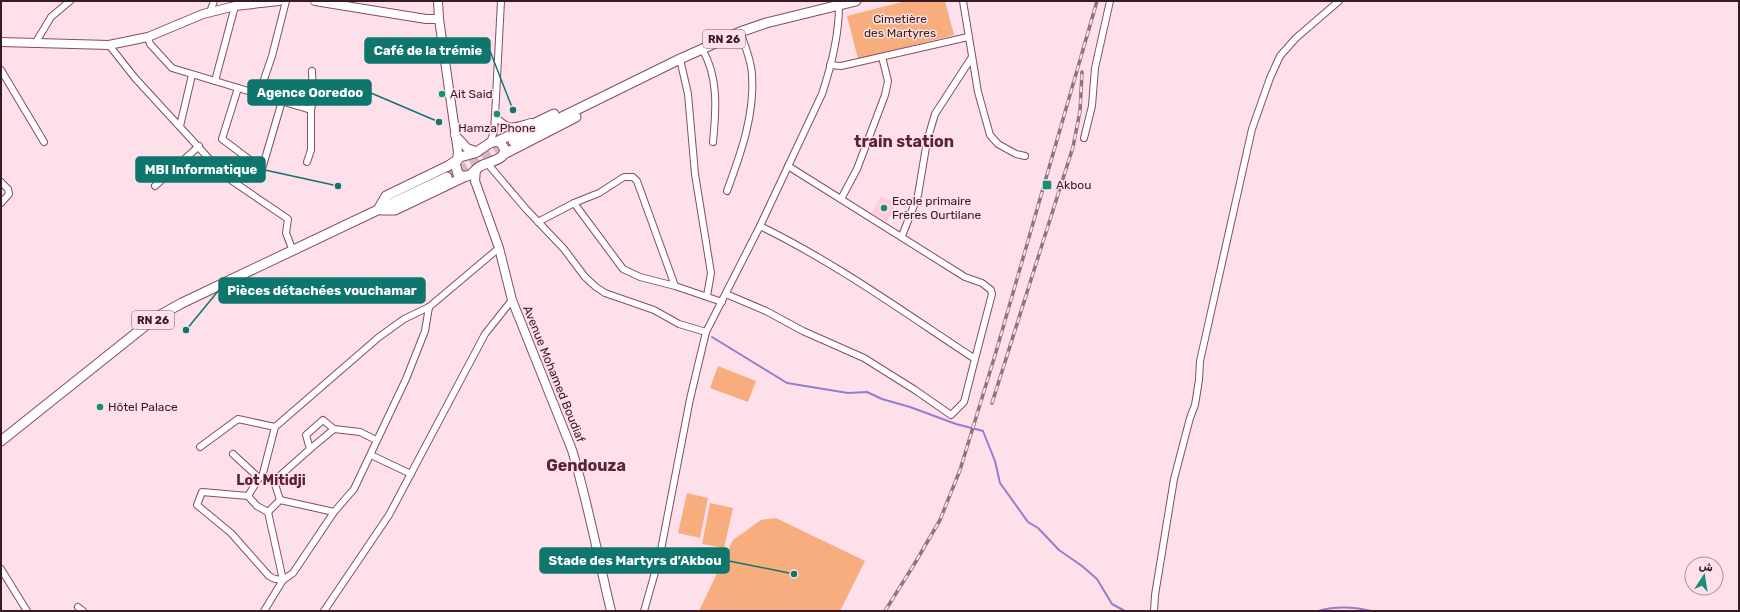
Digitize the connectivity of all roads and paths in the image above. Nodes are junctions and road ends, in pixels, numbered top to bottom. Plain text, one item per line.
1 (70, 1) edge
2 (214, 1) edge
3 (279, 1) edge
4 (286, 1) edge
5 (315, 1) edge
6 (438, 1) edge
7 (501, 1) edge
8 (856, 1) edge
9 (963, 1) edge
10 (1110, 1) edge
11 (1339, 1) edge
12 (839, 5) junction
13 (235, 6) junction
14 (210, 12) junction
15 (439, 19) junction
16 (740, 32) junction
17 (148, 37) junction
18 (968, 37) junction
19 (1, 42) edge
20 (36, 42) junction
21 (110, 45) junction
22 (702, 49) junction
23 (882, 57) junction
24 (972, 57) junction
25 (680, 59) junction
26 (830, 65) junction
27 (1, 70) edge
28 (312, 71) dead end
29 (192, 75) junction
30 (215, 81) junction
31 (238, 88) junction
32 (259, 94) junction
33 (600, 98) junction
34 (282, 101) junction
35 (311, 110) junction
36 (495, 116) junction
37 (548, 117) junction
38 (180, 126) junction
39 (455, 136) junction
40 (1084, 138) dead end
41 (513, 141) tunnel mouth
42 (44, 142) dead end
43 (494, 142) junction
44 (713, 142) dead end
45 (198, 146) junction
46 (478, 152) junction
47 (504, 154) junction
48 (1025, 156) dead end
49 (457, 160) junction
50 (307, 162) dead end
51 (487, 163) junction
52 (788, 166) junction
53 (476, 169) junction
54 (496, 172) junction
55 (466, 176) junction
56 (447, 177) tunnel mouth
57 (475, 181) junction
58 (1, 182) edge
59 (156, 186) dead end
60 (728, 191) dead end
61 (841, 198) junction
62 (1, 203) edge
63 (574, 203) junction
64 (378, 210) junction
65 (538, 222) junction
66 (760, 226) junction
67 (902, 236) junction
68 (499, 248) junction
69 (293, 251) junction
70 (675, 286) junction
71 (726, 294) junction
72 (706, 296) junction
73 (512, 300) junction
74 (722, 302) junction
75 (429, 307) junction
76 (706, 332) junction
77 (975, 359) junction
78 (275, 427) junction
79 (334, 428) junction
80 (376, 440) junction
81 (1, 441) edge
82 (200, 447) dead end
83 (310, 449) junction
84 (233, 454) dead end
85 (371, 456) junction
86 (411, 474) junction
87 (261, 477) junction
88 (274, 481) junction
89 (248, 496) junction
90 (280, 500) junction
91 (268, 512) junction
92 (334, 512) junction
93 (1, 569) edge
94 (283, 580) junction
95 (27, 611) edge
96 (264, 611) edge
97 (324, 611) edge
98 (611, 611) edge
99 (644, 611) edge
100 (1154, 611) edge

1 - 20 street
2 - 14 street
3 - 13 street
4 - 32 street
5 - 15 street
6 - 15 street
7 - 36 street
8 - 12 main road, RN 26
9 - 18 street
10 - 40 street
11 - 100 street
12 - 16 main road, RN 26
12 - 26 street
13 - 14 street
13 - 30 street
14 - 17 street
15 - 39 street
16 - 22 main road, RN 26
16 - 60 street
17 - 21 street
17 - 29 street
18 - 23 street
18 - 24 street
19 - 20 street
20 - 21 street
21 - 38 street
22 - 25 main road, RN 26
22 - 44 street
23 - 26 street
23 - 61 street
24 - 48 street
24 - 67 street
25 - 33 main road, RN 26
25 - 72 street
26 - 52 street
27 - 42 street
28 - 35 street
29 - 30 street
29 - 38 street
30 - 31 street
31 - 32 street
31 - 34 street
32 - 34 street
33 - 37 main road, RN 26
33 - 41 main road, RN 26
33 - 47 main road, RN 26
34 - 35 street
35 - 50 street
36 - 37 street
36 - 43 street
37 - 43 main road, RN 26
38 - 45 street
39 - 46 street
39 - 49 street
43 - 46 main road, RN 26
43 - 47 main road
45 - 59 street
45 - 69 street
46 - 49 main road, RN 26
47 - 51 main road, RN 26
47 - 54 street
49 - 55 main road
49 - 64 main road, RN 26
51 - 53 main road, RN 26
51 - 54 street
52 - 61 street
52 - 66 street
53 - 55 main road, RN 26
53 - 57 street
54 - 65 street
55 - 57 street
55 - 64 main road, RN 26
56 - 64 main road, RN 26
57 - 68 street, Avenue Mohamed Boudiaf
58 - 62 street
61 - 67 street
63 - 65 street
63 - 70 street
63 - 70 street
64 - 69 main road, RN 26
65 - 76 street
66 - 71 street
66 - 77 street
67 - 77 street
68 - 73 street, Avenue Mohamed Boudiaf
68 - 75 street
69 - 81 main road, RN 26
70 - 72 street
71 - 74 street
71 - 77 street
72 - 74 street
73 - 86 street
73 - 98 street, Avenue Mohamed Boudiaf
74 - 76 street
75 - 78 street
75 - 80 street
76 - 99 street
78 - 82 street
78 - 87 street
79 - 80 street
79 - 83 street
79 - 83 street
80 - 85 street
83 - 88 street
84 - 87 street
85 - 86 street
85 - 92 street
86 - 97 street
87 - 88 street
87 - 89 street
88 - 90 street
89 - 91 street
89 - 94 street
90 - 91 street
90 - 92 street
91 - 94 street
92 - 94 street
93 - 95 street
94 - 96 street

